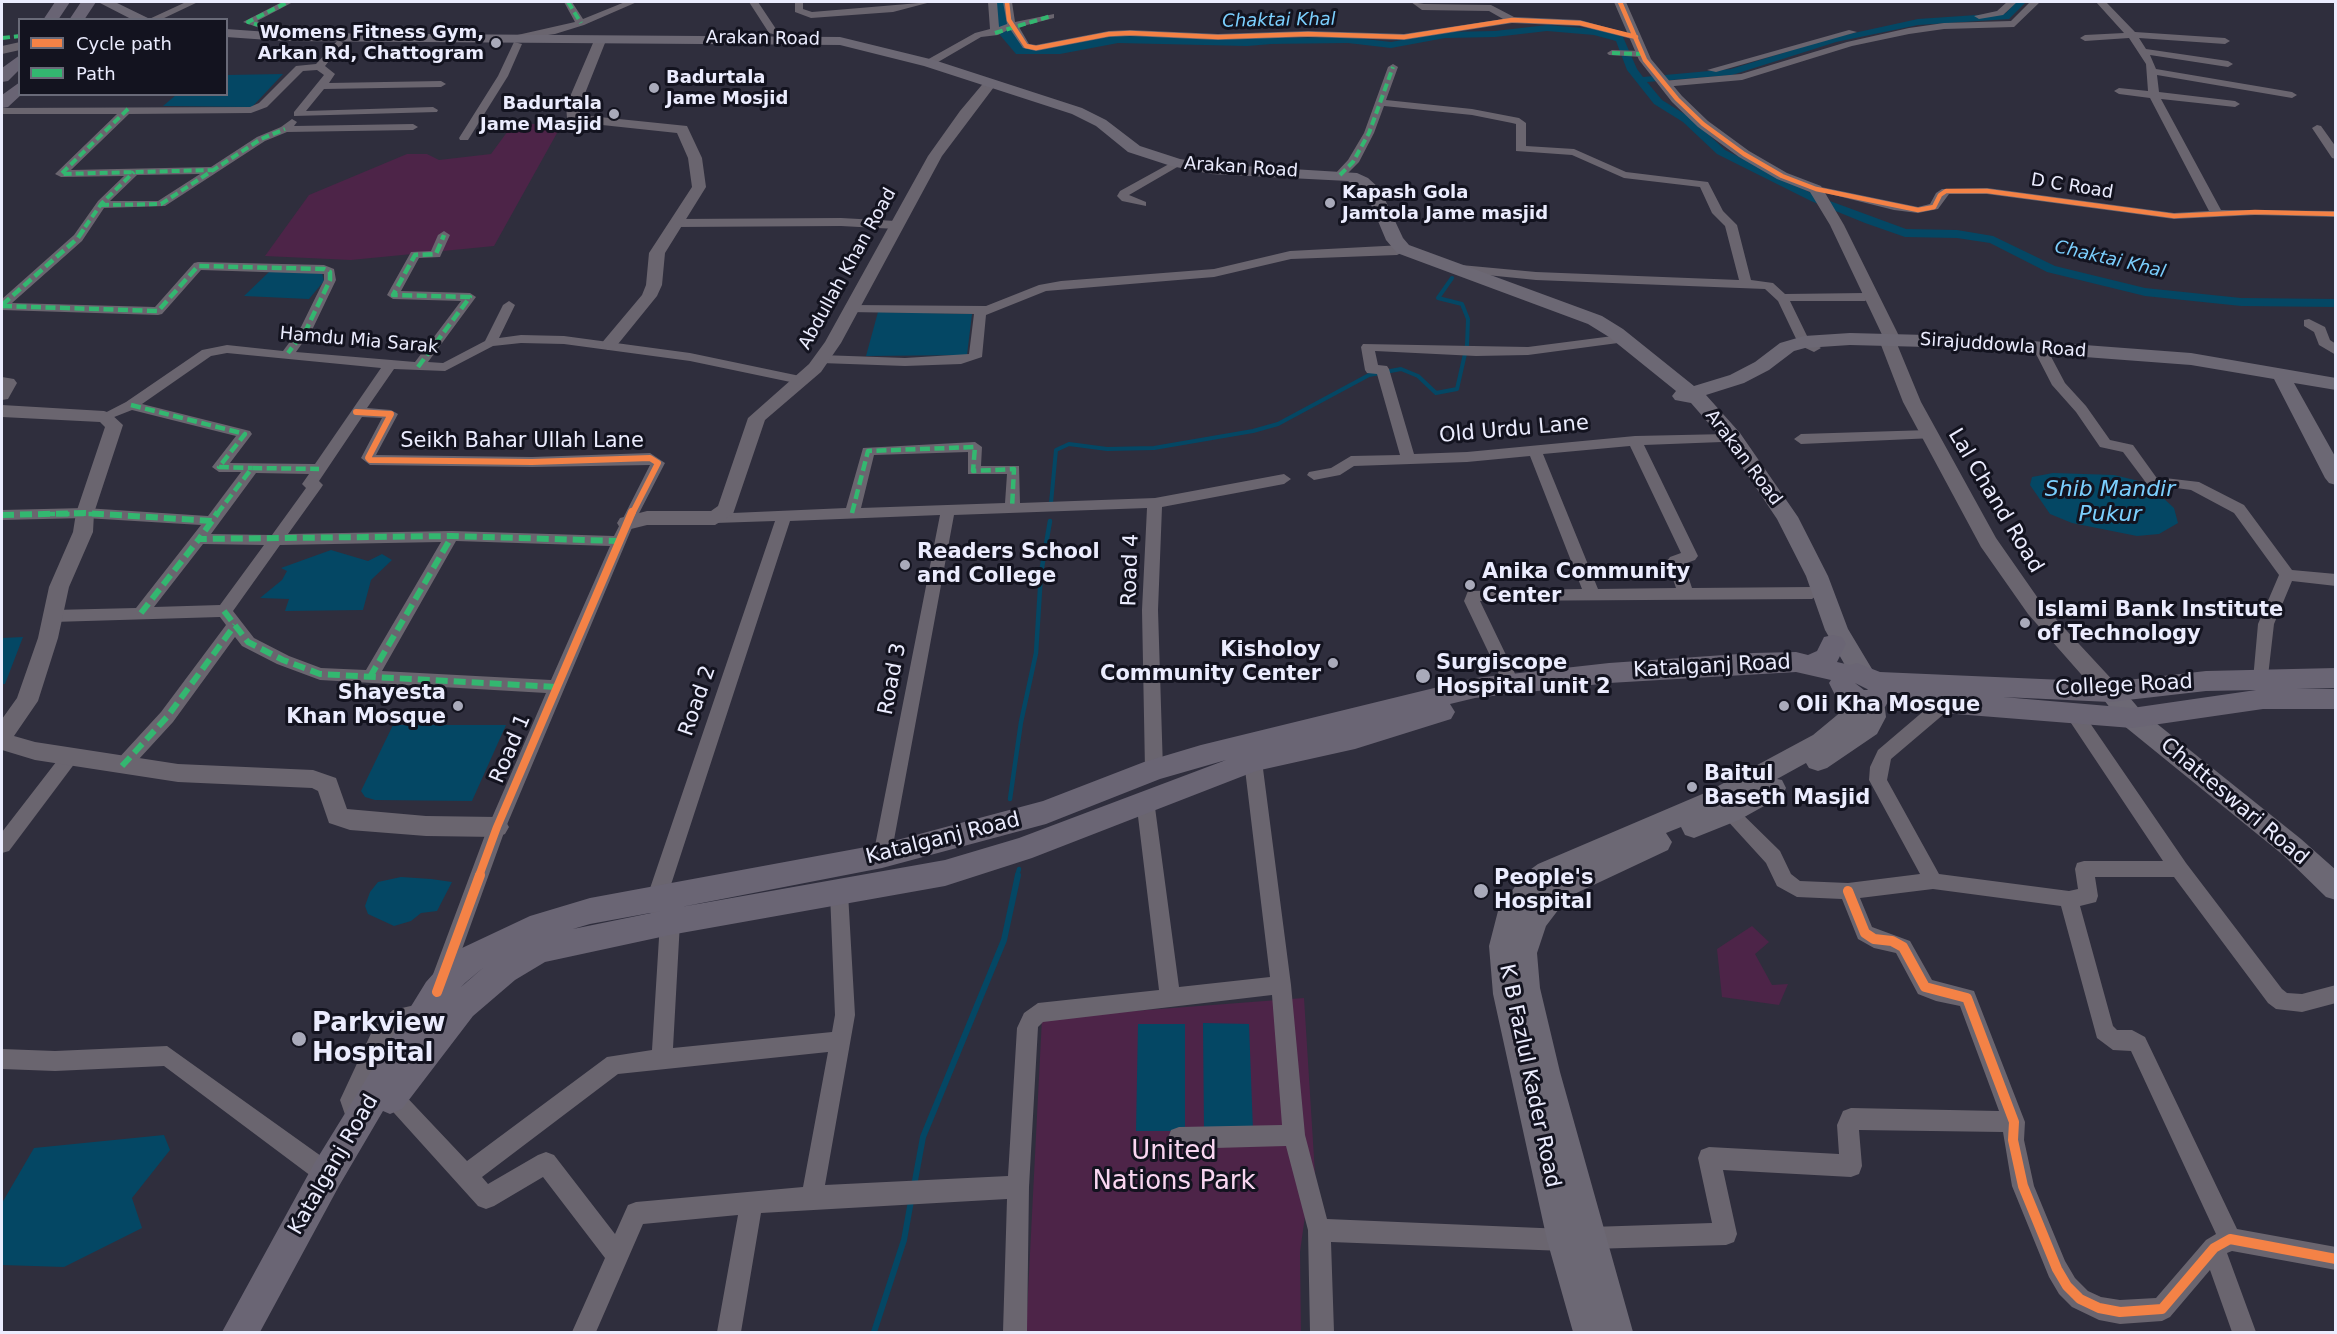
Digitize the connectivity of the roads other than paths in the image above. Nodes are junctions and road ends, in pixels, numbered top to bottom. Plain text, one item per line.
1 (62, 2) edge
2 (67, 2) edge
3 (75, 2) edge
4 (88, 2) edge
5 (105, 2) edge
6 (193, 2) edge
7 (288, 2) edge
8 (568, 2) edge
9 (632, 2) edge
10 (754, 2) edge
11 (799, 2) edge
12 (926, 2) edge
13 (992, 2) edge
14 (1006, 2) edge
15 (1415, 2) edge
16 (1620, 2) edge
17 (2012, 2) edge
18 (2035, 2) edge
19 (2101, 2) edge
20 (1051, 16) dead end
21 (138, 17) edge
22 (51, 18) edge
23 (57, 18) edge
24 (65, 18) edge
25 (77, 18) edge
26 (156, 18) edge
27 (1512, 20) junction
28 (581, 23) junction
29 (1013, 26) junction
30 (228, 33) edge
31 (995, 33) junction
32 (2132, 35) junction
33 (263, 36) junction
34 (1636, 37) junction
35 (228, 38) edge
36 (2085, 38) dead end
37 (804, 39) junction
38 (514, 42) junction
39 (338, 43) junction
40 (598, 43) junction
41 (18, 46) edge
42 (2, 50) edge
43 (2142, 51) junction
44 (1612, 53) dead end
45 (1642, 54) junction
46 (18, 62) edge
47 (929, 63) junction
48 (2228, 64) junction
49 (18, 67) edge
50 (319, 67) junction
51 (1393, 67) dead end
52 (2152, 72) junction
53 (18, 77) edge
54 (1659, 79) junction
55 (2, 80) edge
56 (441, 84) dead end
57 (2233, 84) junction
58 (989, 85) junction
59 (321, 86) junction
60 (18, 89) edge
61 (2, 91) edge
62 (2119, 91) dead end
63 (2292, 95) dead end
64 (2154, 96) junction
65 (1380, 102) junction
66 (2, 103) edge
67 (2235, 104) dead end
68 (128, 109) junction
69 (433, 110) dead end
70 (2, 111) edge
71 (298, 114) junction
72 (414, 127) dead end
73 (2318, 128) dead end
74 (285, 129) junction
75 (464, 138) dead end
76 (2336, 156) edge
77 (1173, 166) junction
78 (214, 170) junction
79 (134, 172) junction
80 (1340, 175) junction
81 (1812, 188) junction
82 (1142, 204) dead end
83 (101, 205) junction
84 (2217, 214) junction
85 (2336, 214) edge
86 (1829, 217) junction
87 (678, 223) junction
88 (896, 225) junction
89 (444, 235) dead end
90 (1400, 250) junction
91 (1463, 270) junction
92 (1746, 283) junction
93 (2, 290) edge
94 (18, 290) junction
95 (1865, 297) junction
96 (1783, 299) junction
97 (2, 305) edge
98 (509, 305) dead end
99 (852, 309) junction
100 (985, 310) junction
101 (2308, 323) dead end
102 (1613, 340) junction
103 (1889, 341) junction
104 (490, 343) junction
105 (608, 345) junction
106 (1809, 345) junction
107 (2336, 351) edge
108 (2042, 352) junction
109 (288, 353) junction
110 (821, 359) junction
111 (390, 365) junction
112 (418, 367) junction
113 (2285, 377) junction
114 (800, 380) junction
115 (2, 382) edge
116 (2336, 384) edge
117 (2336, 392) edge
118 (2, 394) edge
119 (1690, 398) junction
120 (131, 405) junction
121 (2, 411) edge
122 (356, 412) junction
123 (104, 417) junction
124 (1929, 435) junction
125 (1722, 437) junction
126 (1801, 439) dead end
127 (1635, 441) junction
128 (1534, 449) junction
129 (1408, 459) junction
130 (252, 468) junction
131 (319, 469) junction
132 (1314, 475) dead end
133 (2336, 478) edge
134 (1284, 479) dead end
135 (1155, 503) junction
136 (1012, 508) junction
137 (948, 510) junction
138 (85, 513) junction
139 (852, 513) junction
140 (2, 515) edge
141 (784, 517) junction
142 (715, 518) junction
143 (212, 521) junction
144 (627, 524) junction
145 (452, 536) junction
146 (199, 539) junction
147 (275, 540) junction
148 (620, 541) junction
149 (2287, 575) junction
150 (2336, 580) edge
151 (1812, 593) junction
152 (1592, 594) junction
153 (1686, 594) junction
154 (224, 611) junction
155 (141, 613) junction
156 (53, 616) junction
157 (235, 625) junction
158 (1833, 644) junction
159 (1811, 665) junction
160 (370, 677) junction
161 (2336, 678) edge
162 (2261, 680) junction
163 (1511, 682) junction
164 (557, 687) junction
165 (1862, 687) junction
166 (2110, 692) junction
167 (2336, 699) edge
168 (1945, 703) junction
169 (2073, 712) junction
170 (2132, 718) junction
171 (2, 735) edge
172 (2, 741) edge
173 (69, 758) junction
174 (1253, 761) junction
175 (122, 766) junction
176 (1154, 770) junction
177 (1145, 800) junction
178 (1723, 806) junction
179 (497, 827) junction
180 (2, 845) edge
181 (882, 856) junction
182 (2179, 869) junction
183 (1933, 881) junction
184 (2336, 888) edge
185 (1848, 891) junction
186 (839, 893) junction
187 (2069, 899) junction
188 (658, 916) junction
189 (499, 958) junction
190 (1281, 986) junction
191 (2336, 994) edge
192 (1170, 999) junction
193 (431, 1002) junction
194 (840, 1041) junction
195 (2, 1059) edge
196 (662, 1059) junction
197 (392, 1096) junction
198 (2014, 1122) junction
199 (1294, 1135) junction
200 (1179, 1138) dead end
201 (327, 1174) junction
202 (467, 1175) junction
203 (1018, 1187) junction
204 (813, 1197) junction
205 (752, 1202) junction
206 (1319, 1230) junction
207 (1577, 1239) junction
208 (2222, 1244) junction
209 (617, 1255) junction
210 (2336, 1259) edge
211 (240, 1332) edge
212 (256, 1332) edge
213 (584, 1332) edge
214 (729, 1332) edge
215 (1015, 1332) edge
216 (1322, 1332) edge
217 (1590, 1332) edge
218 (1616, 1332) edge
219 (2244, 1332) edge

1 - 22 highway
2 - 23 highway
3 - 24 highway
4 - 25 highway
5 - 21 main road
6 - 26 street
7 - 33 street
8 - 28 street
9 - 28 street
10 - 37 street
11 - 12 street
13 - 31 street
14 - 29 street
15 - 27 street
16 - 34 street
17 - 54 street
18 - 54 street
19 - 32 street
20 - 29 street
27 - 29 street
27 - 34 street
28 - 38 street
29 - 31 street
30 - 33 main road, Arakan Road
31 - 47 street
32 - 36 street
32 - 43 street
32 - 48 street
33 - 38 main road, Arakan Road
34 - 45 street
35 - 39 main road, Arakan Road
37 - 38 main road, Arakan Road
37 - 47 main road, Arakan Road
38 - 39 main road, Arakan Road
38 - 40 main road, Arakan Road
38 - 75 street
39 - 50 street
40 - 58 main road, Arakan Road
40 - 87 street
41 - 42 street
43 - 48 street
43 - 52 street
44 - 45 street
45 - 54 street
46 - 55 highway
47 - 58 main road, Arakan Road
48 - 57 street
49 - 55 highway
50 - 59 street
50 - 68 street
51 - 65 street
52 - 57 street
52 - 64 street
53 - 61 highway
54 - 81 street
56 - 59 street
57 - 63 street
58 - 77 main road, Arakan Road
58 - 80 main road, Arakan Road
58 - 88 street, Abdullah Khan Road
59 - 71 street
60 - 66 highway
62 - 64 street
64 - 67 street
64 - 84 street
65 - 80 street
65 - 92 street
68 - 70 street
68 - 79 street
69 - 71 street
71 - 74 street
72 - 74 street
73 - 76 street
74 - 78 street
77 - 82 street
77 - 90 main road, Arakan Road
78 - 79 street
78 - 83 street
79 - 83 street
80 - 90 main road, Arakan Road
81 - 84 street, D C Road
81 - 86 street
83 - 94 street
84 - 85 street, D C Road
86 - 95 street
86 - 103 street
87 - 88 street
87 - 105 street
88 - 99 street, Abdullah Khan Road
89 - 112 street
90 - 91 main road, Arakan Road
90 - 100 street
90 - 102 main road, Arakan Road
91 - 92 street
91 - 119 main road, Arakan Road
92 - 96 street
93 - 94 street
94 - 97 street
95 - 96 street
95 - 103 street
96 - 106 street
97 - 109 street
98 - 104 street
99 - 100 street
99 - 110 street, Abdullah Khan Road
100 - 110 street
101 - 107 street
102 - 119 main road, Arakan Road
102 - 129 street
103 - 106 main road, Sirajuddowla Road
103 - 108 main road, Sirajuddowla Road
103 - 113 main road, Sirajuddowla Road
103 - 124 street, Lal Chand Road
104 - 105 street, Hamdu Mia Sarak
104 - 112 street, Hamdu Mia Sarak
105 - 114 street, Hamdu Mia Sarak
106 - 119 main road, Sirajuddowla Road
108 - 113 main road, Sirajuddowla Road
108 - 149 street
109 - 111 street, Hamdu Mia Sarak
109 - 120 street, Hamdu Mia Sarak
110 - 114 street, Abdullah Khan Road
111 - 112 street, Hamdu Mia Sarak
111 - 122 street
113 - 116 main road, Sirajuddowla Road
113 - 117 main road, Sirajuddowla Road
113 - 133 main road
114 - 142 street, Abdullah Khan Road
115 - 118 street
119 - 125 main road, Arakan Road
119 - 165 main road, Arakan Road
120 - 123 street, Hamdu Mia Sarak
120 - 130 street
121 - 123 street
122 - 131 street
122 - 144 street, Seikh Bahar Ullah Lane
123 - 138 street
124 - 126 street
124 - 166 street, Lal Chand Road
125 - 127 street, Old Urdu Lane
125 - 151 main road, Arakan Road
127 - 128 street, Old Urdu Lane
127 - 153 street
128 - 129 street, Old Urdu Lane
128 - 152 street
129 - 132 street, Old Urdu Lane
130 - 131 street
130 - 143 street
131 - 147 street
134 - 135 street
135 - 136 street
135 - 176 street, Road 4
136 - 137 street
136 - 139 street
137 - 139 street
137 - 181 street, Road 3
138 - 140 street
138 - 143 street
138 - 156 street
139 - 141 street
141 - 142 street
141 - 188 street, Road 2
142 - 144 street
143 - 146 street
144 - 148 street, Road 1
145 - 147 street
145 - 148 street
145 - 160 street
146 - 147 street
146 - 155 street
147 - 154 street
148 - 164 street, Road 1
149 - 150 street
149 - 162 street
151 - 153 street
151 - 158 main road, Arakan Road
152 - 153 street
152 - 163 street
154 - 155 street
154 - 157 street
155 - 156 street
156 - 171 street
157 - 160 street
157 - 175 street
158 - 159 main road
158 - 165 main road, Arakan Road
159 - 163 main road, Katalganj Road
159 - 165 main road, Katalganj Road
160 - 164 street
161 - 162 main road, College Road
162 - 166 main road, College Road
163 - 176 main road, Katalganj Road
164 - 179 street, Road 1
165 - 166 main road, College Road
165 - 168 main road, College Road
165 - 174 main road, Katalganj Road
165 - 178 main road, K B Fazlul Kader Road
166 - 170 main road, Chatteswari Road
167 - 170 main road, College Road
168 - 169 main road, College Road
168 - 183 street
169 - 170 main road, College Road
169 - 182 street
170 - 184 main road, Chatteswari Road
172 - 173 street
173 - 175 street
173 - 180 street
174 - 177 main road, Katalganj Road
174 - 190 street
175 - 179 street
176 - 181 main road, Katalganj Road
177 - 186 main road, Katalganj Road
177 - 192 street
178 - 185 street
178 - 207 main road, K B Fazlul Kader Road
179 - 193 street, Road 1
181 - 188 main road, Katalganj Road
182 - 187 street
182 - 191 street
183 - 185 street
183 - 187 street
185 - 198 street
186 - 188 main road, Katalganj Road
186 - 194 street
187 - 208 street
188 - 189 main road, Katalganj Road
188 - 196 street, Road 2
189 - 193 main road, Katalganj Road
189 - 197 main road, Katalganj Road
190 - 192 street
190 - 199 street
192 - 203 street
193 - 201 main road, Katalganj Road
194 - 196 street
194 - 204 street
195 - 201 street
196 - 202 street
197 - 202 street
197 - 212 main road, Katalganj Road
198 - 207 street
198 - 208 street
199 - 200 street
199 - 206 street
201 - 211 main road, Katalganj Road
202 - 209 street
203 - 204 street
203 - 215 street
204 - 205 street
205 - 209 street
205 - 214 street
206 - 207 street
206 - 216 street
207 - 217 main road, K B Fazlul Kader Road
207 - 218 main road, K B Fazlul Kader Road
208 - 210 street
208 - 219 street
209 - 213 street

